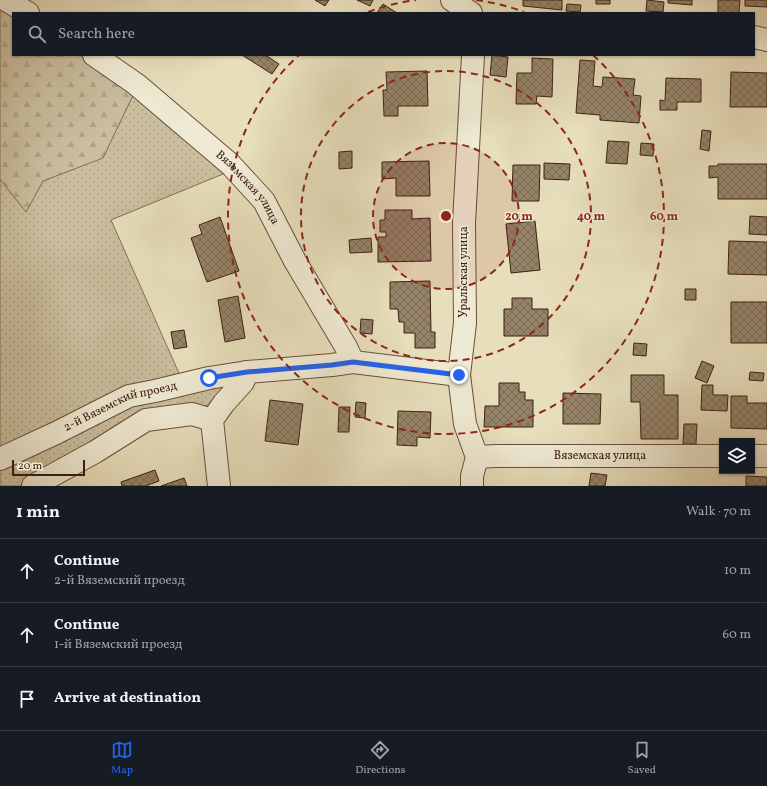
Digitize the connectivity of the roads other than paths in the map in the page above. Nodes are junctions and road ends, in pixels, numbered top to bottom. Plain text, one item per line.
1 (6, 0) edge
2 (452, 0) edge
3 (480, 0) edge
4 (26, 12) edge
5 (470, 12) edge
6 (478, 12) edge
7 (755, 38) edge
8 (767, 40) edge
9 (95, 56) edge
10 (473, 56) edge
11 (353, 362) junction
12 (247, 372) junction
13 (459, 375) junction
14 (212, 420) junction
15 (719, 456) edge
16 (755, 456) edge
17 (767, 456) edge
18 (477, 457) junction
19 (0, 459) edge
20 (33, 486) edge
21 (219, 486) edge
22 (472, 486) edge

1 - 4 street
2 - 5 street
3 - 6 street
7 - 8 street
9 - 11 street, Вяземская улица
10 - 13 street, Уральская улица
11 - 12 street, 2-й Вяземский проезд
11 - 13 street, 2-й Вяземский проезд
12 - 14 street
12 - 19 street, 2-й Вяземский проезд
13 - 18 street, Уральская улица
14 - 20 street
14 - 21 street
15 - 18 street, Вяземская улица
16 - 17 street
18 - 22 street

